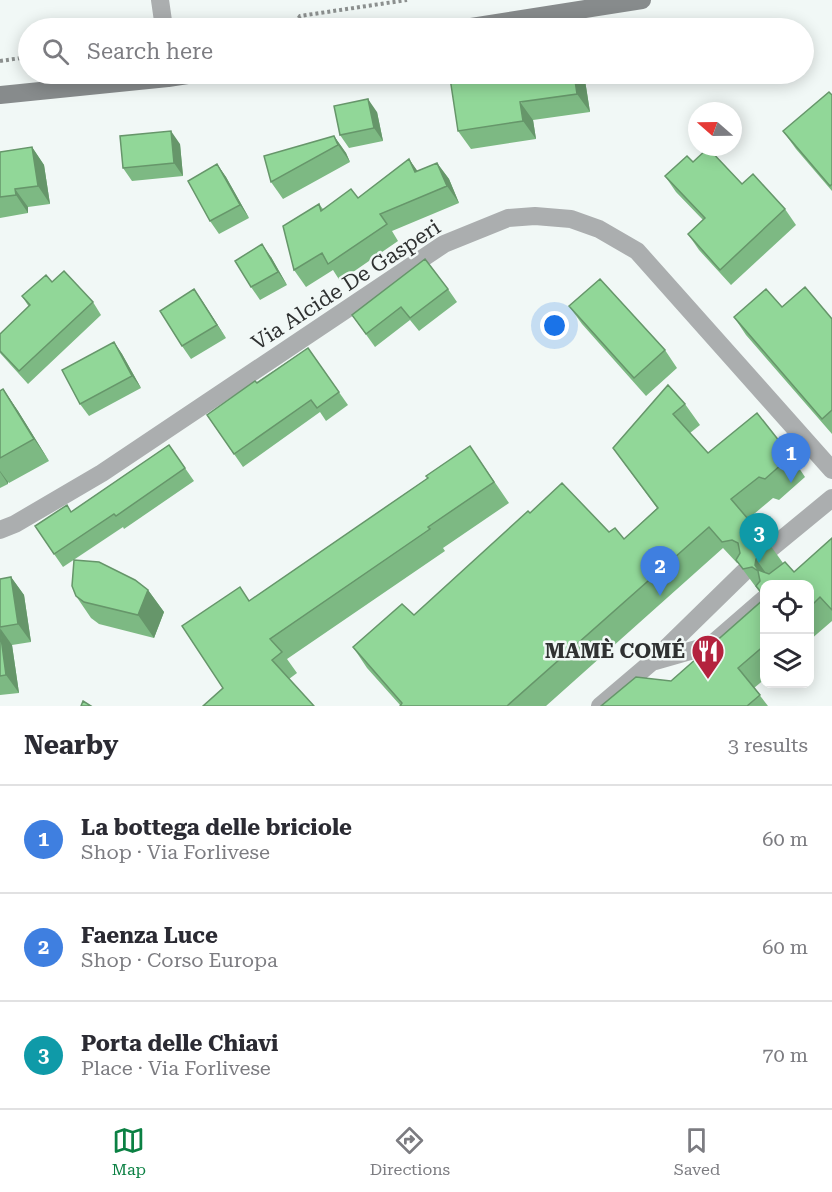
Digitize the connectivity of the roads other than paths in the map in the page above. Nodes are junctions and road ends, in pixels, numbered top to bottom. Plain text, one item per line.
1 (160, 0) edge
2 (642, 0) edge
3 (163, 18) edge
4 (528, 18) edge
5 (97, 84) edge
6 (0, 95) edge
7 (832, 470) edge
8 (832, 498) edge
9 (0, 530) edge
10 (770, 549) edge
11 (744, 572) edge
12 (760, 603) edge
13 (653, 662) junction
14 (600, 706) edge

1 - 3 street
2 - 4 main road
5 - 6 main road
7 - 9 street, Via Alcide De Gasperi
8 - 10 street
11 - 13 street
12 - 13 street
13 - 14 street

